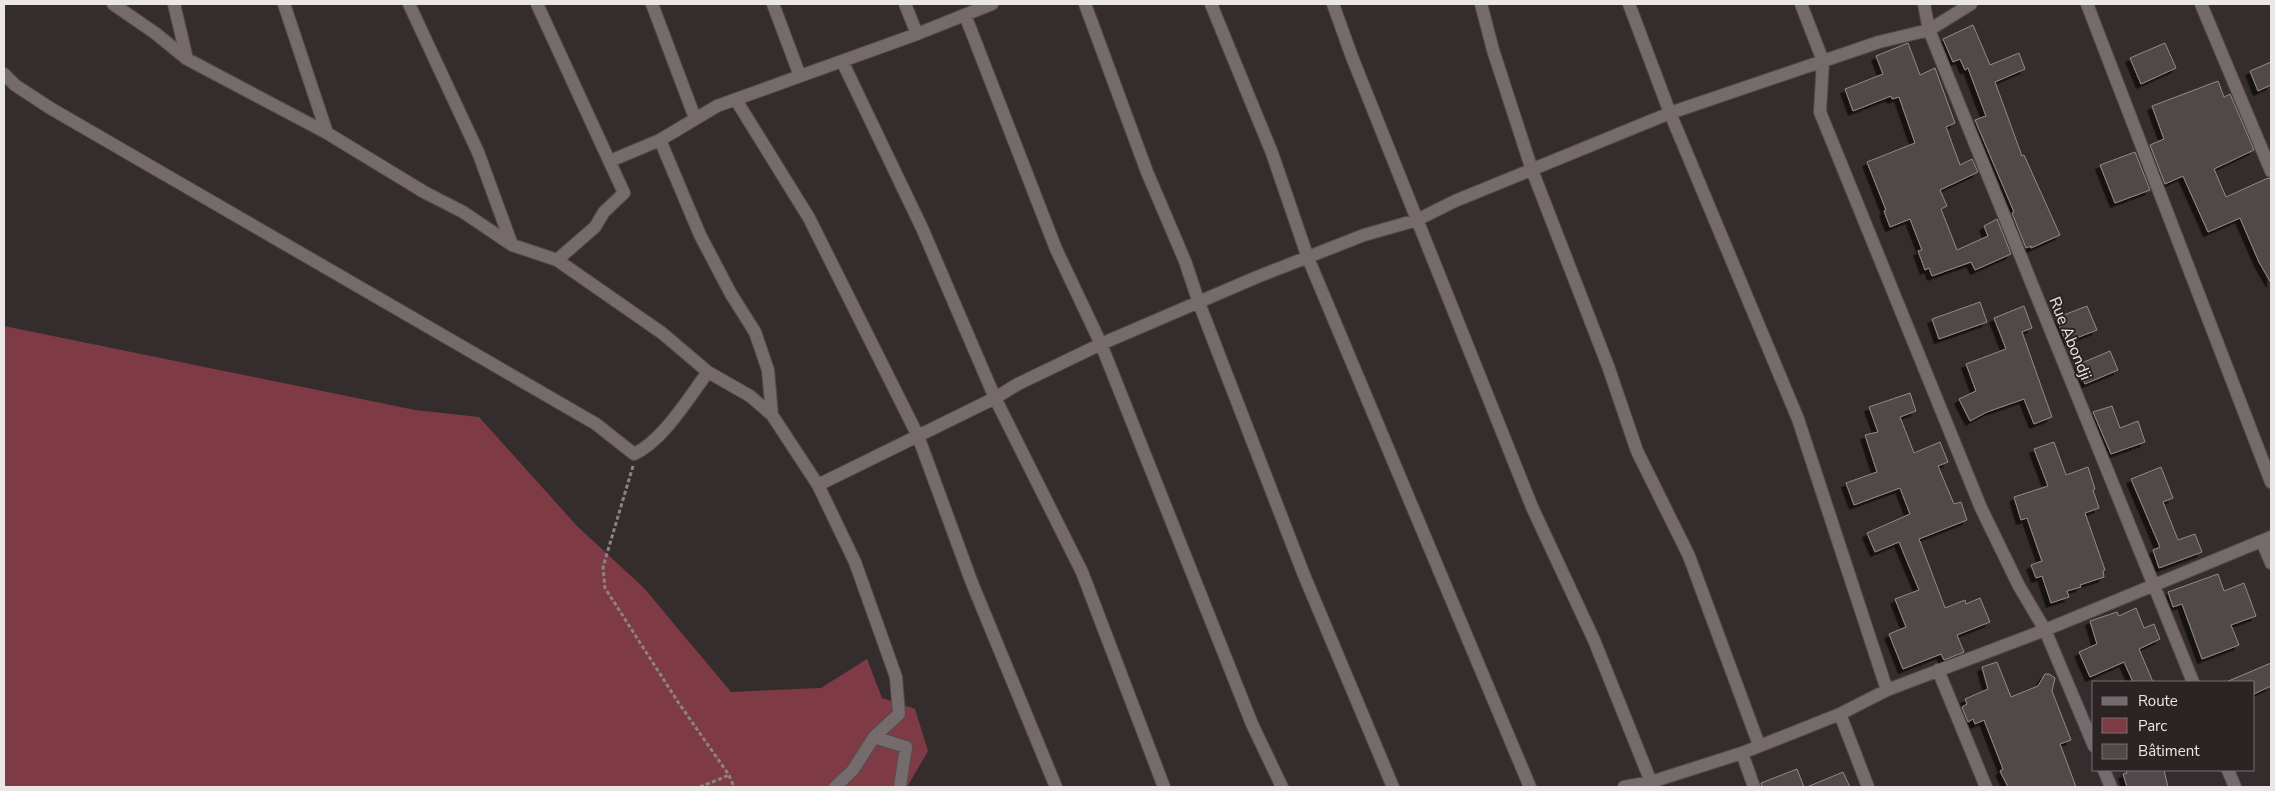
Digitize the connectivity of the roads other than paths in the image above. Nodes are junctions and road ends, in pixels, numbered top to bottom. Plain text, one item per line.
1 (113, 4) edge
2 (174, 4) edge
3 (284, 4) edge
4 (409, 4) edge
5 (537, 4) edge
6 (652, 4) edge
7 (773, 4) edge
8 (905, 4) edge
9 (992, 4) edge
10 (1084, 4) edge
11 (1212, 4) edge
12 (1333, 4) edge
13 (1480, 4) edge
14 (1629, 4) edge
15 (1801, 4) edge
16 (1924, 4) edge
17 (1970, 4) edge
18 (2087, 4) edge
19 (2201, 4) edge
20 (966, 14) junction
21 (1929, 30) junction
22 (917, 34) junction
23 (188, 59) junction
24 (842, 61) junction
25 (1822, 61) junction
26 (4, 74) edge
27 (800, 76) junction
28 (736, 100) junction
29 (1670, 113) junction
30 (695, 118) junction
31 (327, 133) junction
32 (660, 140) junction
33 (610, 161) junction
34 (1532, 170) junction
35 (2271, 171) edge
36 (1417, 220) junction
37 (512, 246) junction
38 (1308, 258) junction
39 (557, 260) junction
40 (1199, 303) junction
41 (1101, 344) junction
42 (708, 372) junction
43 (995, 398) junction
44 (772, 415) junction
45 (918, 436) junction
46 (2271, 482) edge
47 (818, 485) junction
48 (2267, 539) edge
49 (2271, 563) edge
50 (2154, 586) junction
51 (2045, 630) junction
52 (1938, 670) junction
53 (2193, 681) edge
54 (1887, 690) junction
55 (1840, 714) junction
56 (874, 737) junction
57 (2092, 741) edge
58 (1758, 745) junction
59 (1742, 753) junction
60 (2104, 771) edge
61 (2228, 771) edge
62 (1652, 785) edge
63 (835, 787) edge
64 (900, 787) edge
65 (1056, 787) edge
66 (1164, 787) edge
67 (1282, 787) edge
68 (1393, 787) edge
69 (1530, 787) edge
70 (1624, 787) edge
71 (1754, 787) edge
72 (1868, 787) edge
73 (1986, 787) edge
74 (2111, 787) edge
75 (2235, 787) edge

1 - 23 street
2 - 23 street
3 - 31 street
4 - 37 street
5 - 33 street
6 - 30 street
7 - 27 street
8 - 22 street
9 - 20 street
10 - 40 street
11 - 38 street
12 - 36 street
13 - 34 street
14 - 29 street
15 - 25 street
16 - 21 street, Rue Abondji
17 - 21 street
18 - 46 street
19 - 35 street
20 - 22 street
20 - 41 street
21 - 25 street
21 - 50 street, Rue Abondji
22 - 24 street
23 - 31 street
24 - 27 street
24 - 43 street
25 - 29 street
25 - 51 street
26 - 42 street
27 - 28 street
28 - 30 street
28 - 45 street
29 - 34 street
29 - 54 street
30 - 32 street
31 - 37 street
32 - 33 street
32 - 44 street
33 - 39 street
34 - 36 street
34 - 58 street
36 - 38 street
36 - 62 street
37 - 39 street
38 - 40 street
38 - 69 street
39 - 42 street
40 - 41 street
40 - 68 street
41 - 43 street
41 - 67 street
42 - 44 street
43 - 45 street
43 - 66 street
44 - 47 street
45 - 47 street
45 - 65 street
47 - 56 street
48 - 49 street
48 - 50 street
50 - 51 street
50 - 53 street, Rue Abondji
51 - 52 street
51 - 57 street
52 - 54 street
52 - 73 street
54 - 55 street
55 - 58 street
55 - 72 street
56 - 63 street
56 - 64 street
58 - 59 street
59 - 62 street
59 - 71 street
60 - 74 street
61 - 75 street
62 - 70 street

